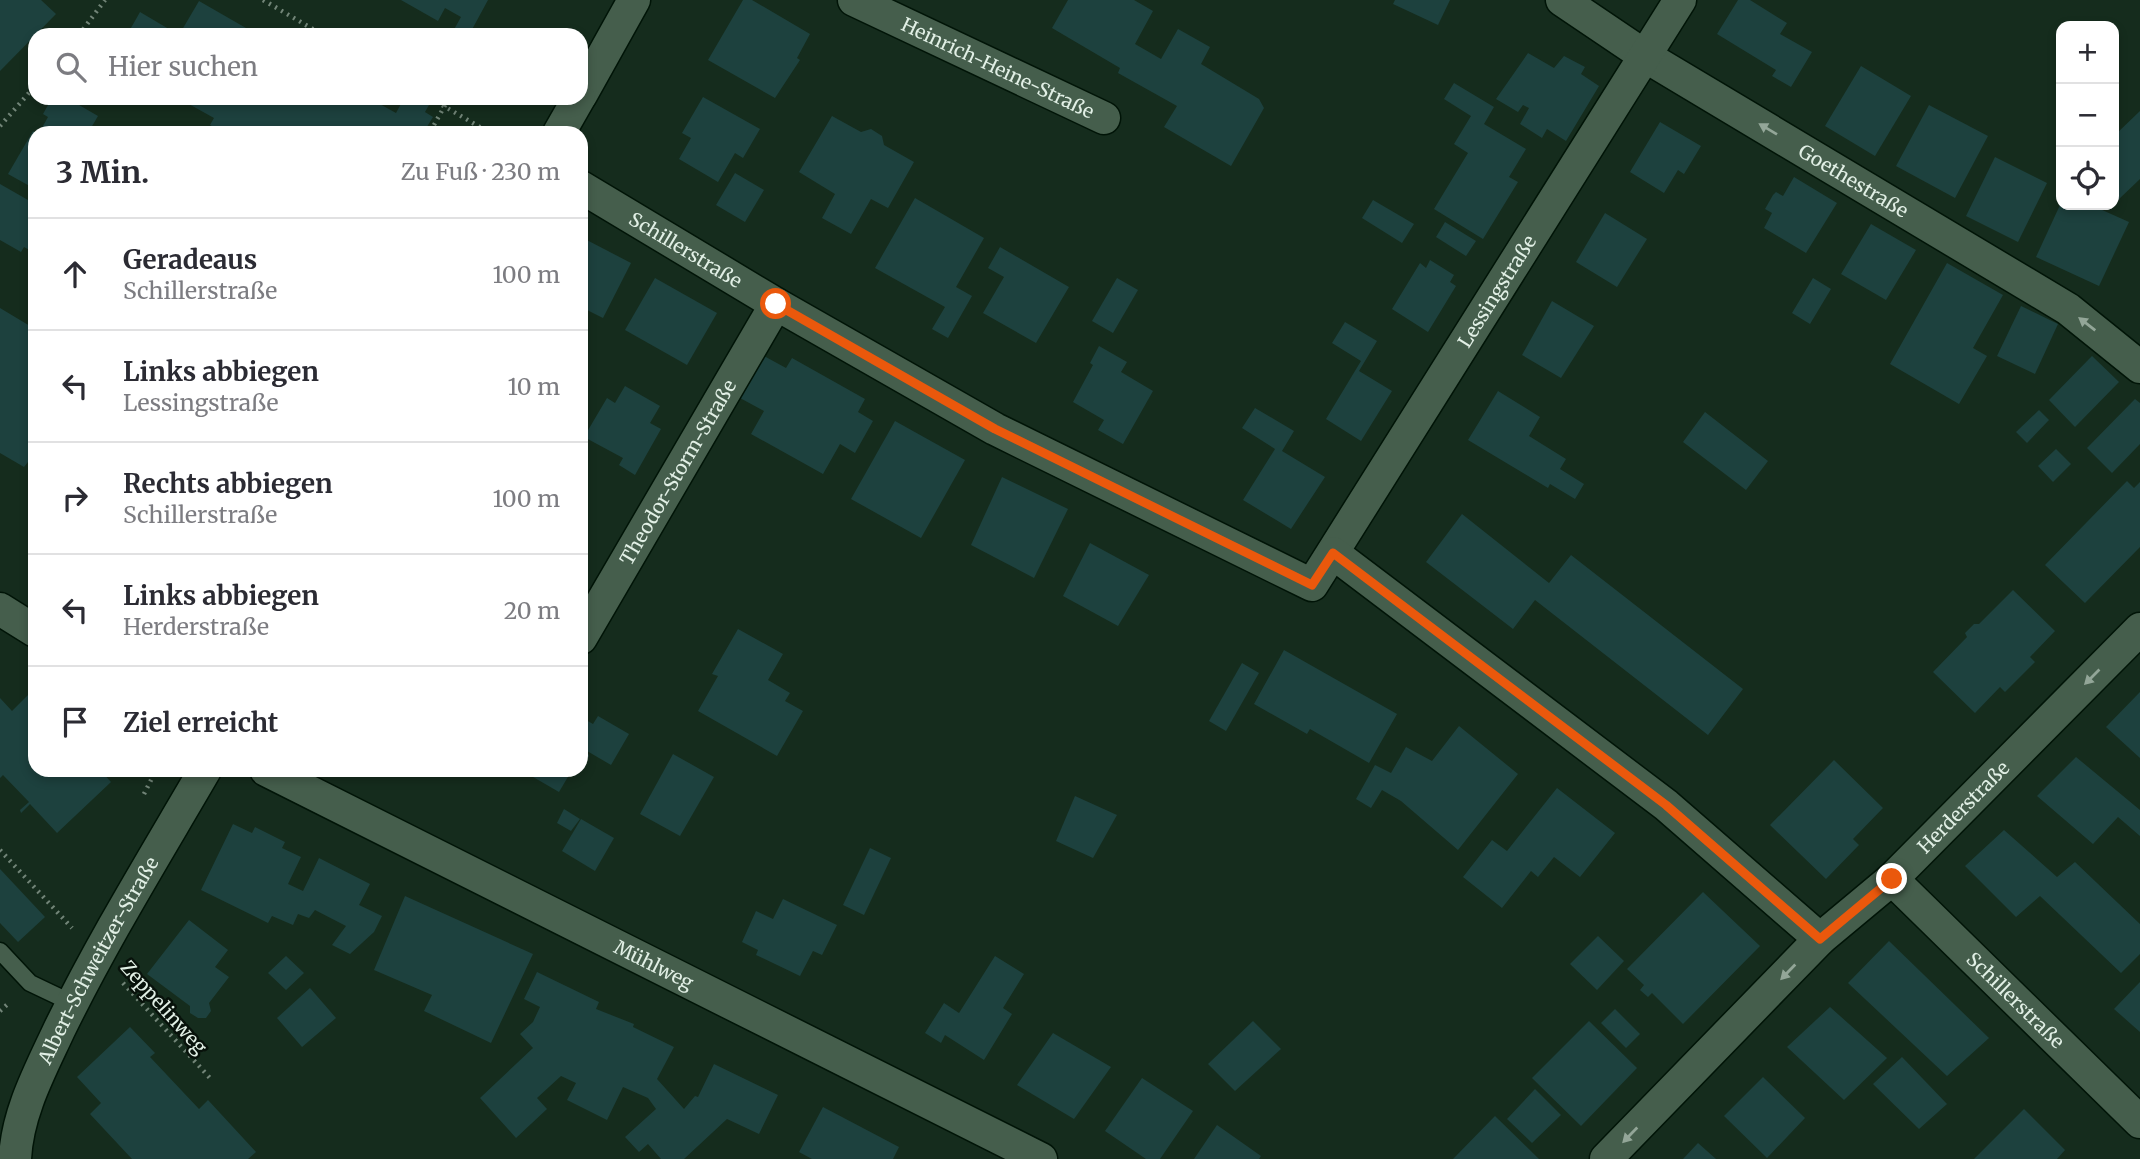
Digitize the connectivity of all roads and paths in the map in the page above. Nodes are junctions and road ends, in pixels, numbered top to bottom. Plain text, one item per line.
1 (105, 0) edge
2 (263, 0) edge
3 (634, 0) edge
4 (853, 0) edge
5 (1562, 0) edge
6 (1680, 0) edge
7 (84, 28) edge
8 (311, 28) edge
9 (1645, 55) junction
10 (588, 83) edge
11 (28, 94) edge
12 (442, 105) edge
13 (445, 105) edge
14 (575, 105) edge
15 (1104, 118) dead end
16 (434, 125) dead end
17 (0, 126) edge
18 (478, 126) edge
19 (563, 126) edge
20 (588, 191) edge
21 (776, 304) junction
22 (2140, 367) edge
23 (1333, 553) junction
24 (1312, 585) joint
25 (0, 609) edge
26 (588, 626) edge
27 (28, 627) edge
28 (2140, 629) edge
29 (201, 777) edge
30 (281, 777) edge
31 (0, 850) edge
32 (1892, 879) junction
33 (1820, 939) junction
34 (1, 955) edge
35 (98, 955) junction
36 (72, 1003) junction
37 (209, 1078) dead end
38 (2140, 1122) edge
39 (15, 1159) edge
40 (1041, 1159) edge
41 (1606, 1159) edge

1 - 7 path
2 - 8 path
3 - 10 street
4 - 15 street, Heinrich-Heine-Straße
5 - 9 street, Goethestraße
6 - 9 street, Lessingstraße
22 -> 9 street, Goethestraße
9 - 23 street, Lessingstraße
11 - 17 path
12 - 18 path
13 - 16 path, bridge
14 - 19 street
20 - 21 street, Schillerstraße
21 - 24 street, Schillerstraße
21 - 26 street, Theodor-Storm-Straße
23 - 24 street, Lessingstraße
23 - 33 street
25 - 27 street
28 -> 32 street, Herderstraße
29 - 35 street, Albert-Schweitzer-Straße
30 - 40 street, Mühlweg
31 - 35 path, Zeppelinweg
32 - 33 street, Herderstraße
32 - 38 street, Schillerstraße
33 -> 41 street, Herderstraße
34 - 36 lane
35 - 36 street, Albert-Schweitzer-Straße
35 - 37 path, Zeppelinweg
36 - 39 street, Albert-Schweitzer-Straße

